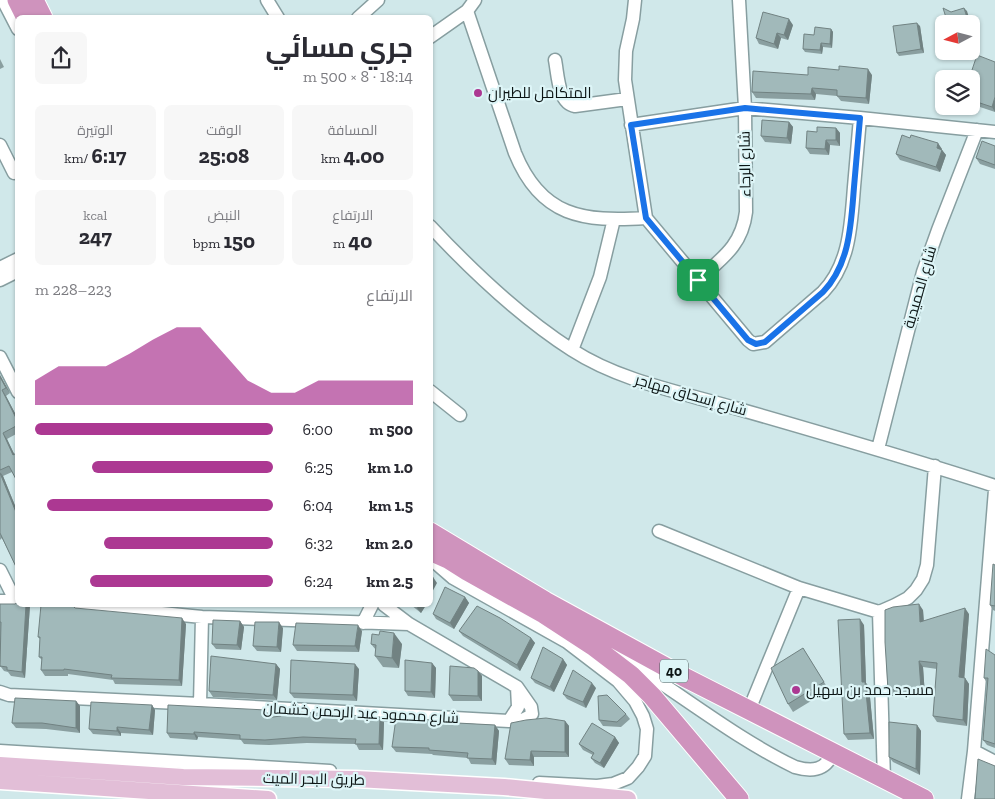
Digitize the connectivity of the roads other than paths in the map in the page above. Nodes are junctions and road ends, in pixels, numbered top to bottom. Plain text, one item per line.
1 (3, 0) edge
2 (17, 0) edge
3 (34, 0) edge
4 (267, 0) edge
5 (378, 0) edge
6 (635, 0) edge
7 (739, 0) edge
8 (471, 5) edge
9 (24, 15) edge
10 (41, 15) edge
11 (276, 15) edge
12 (361, 15) edge
13 (15, 23) edge
14 (433, 35) edge
15 (555, 60) dead end
16 (627, 99) junction
17 (745, 108) junction
18 (860, 118) junction
19 (631, 125) junction
20 (976, 130) junction
21 (995, 132) edge
22 (0, 145) edge
23 (14, 173) dead end
24 (646, 218) junction
25 (614, 219) junction
26 (433, 229) edge
27 (15, 260) edge
28 (0, 268) edge
29 (15, 272) edge
30 (0, 280) edge
31 (698, 280) junction
32 (572, 350) junction
33 (0, 357) edge
34 (15, 386) edge
35 (433, 393) edge
36 (460, 415) dead end
37 (878, 449) junction
38 (935, 466) junction
39 (995, 486) edge
40 (995, 490) edge
41 (659, 531) dead end
42 (433, 534) edge
43 (433, 552) edge
44 (433, 561) edge
45 (0, 570) edge
46 (799, 588) junction
47 (15, 598) edge
48 (15, 600) edge
49 (0, 602) edge
50 (127, 607) edge
51 (371, 607) edge
52 (387, 607) edge
53 (879, 612) junction
54 (202, 617) junction
55 (363, 623) junction
56 (409, 624) junction
57 (563, 627) junction
58 (0, 692) edge
59 (200, 704) junction
60 (749, 710) junction
61 (0, 752) edge
62 (833, 752) junction
63 (974, 752) junction
64 (995, 762) edge
65 (0, 765) edge
66 (884, 780) junction
67 (5, 783) edge
68 (734, 794) edge
69 (268, 799) edge
70 (628, 799) edge
71 (924, 799) edge
72 (968, 799) edge

1 - 13 street
2 - 9 highway
3 - 10 highway
4 - 11 street
5 - 12 street
6 - 16 street
7 - 17 street, شارع الرجاء
8 - 14 street
8 - 25 street
15 - 16 street
16 - 19 street
17 - 18 street
17 - 19 street
17 - 31 street, شارع الرجاء
18 - 20 street
18 - 31 street
19 - 24 street
20 - 21 street
20 - 37 street, شارع الحميدية
22 - 23 street
24 - 25 street
24 - 31 street
25 - 32 street
26 - 32 street, شارع إسحاق مهاجر
27 - 28 street
29 - 30 street
32 - 37 street, شارع إسحاق مهاجر
33 - 34 street
35 - 36 street
37 - 38 street, شارع إسحاق مهاجر
38 - 39 street, شارع إسحاق مهاجر
38 - 53 street
40 - 63 street
41 - 46 street
42 - 60 highway, 40
43 - 57 highway, 40
44 - 61 street
45 - 47 street
46 - 53 street
46 - 60 street
48 - 49 street
50 - 54 street
51 - 55 street
52 - 56 street
53 - 66 street
54 - 55 street
54 - 59 street
55 - 56 street
56 - 59 street, شارع محمود عبد الرحمن خشمان
57 - 62 street
57 - 68 highway, 40
58 - 59 street, شارع محمود عبد الرحمن خشمان
60 - 62 highway, 40
62 - 66 highway, 40
63 - 64 street
63 - 72 street
65 - 70 main road, طريق البحر الميت
66 - 71 highway, 40
67 - 69 main road

